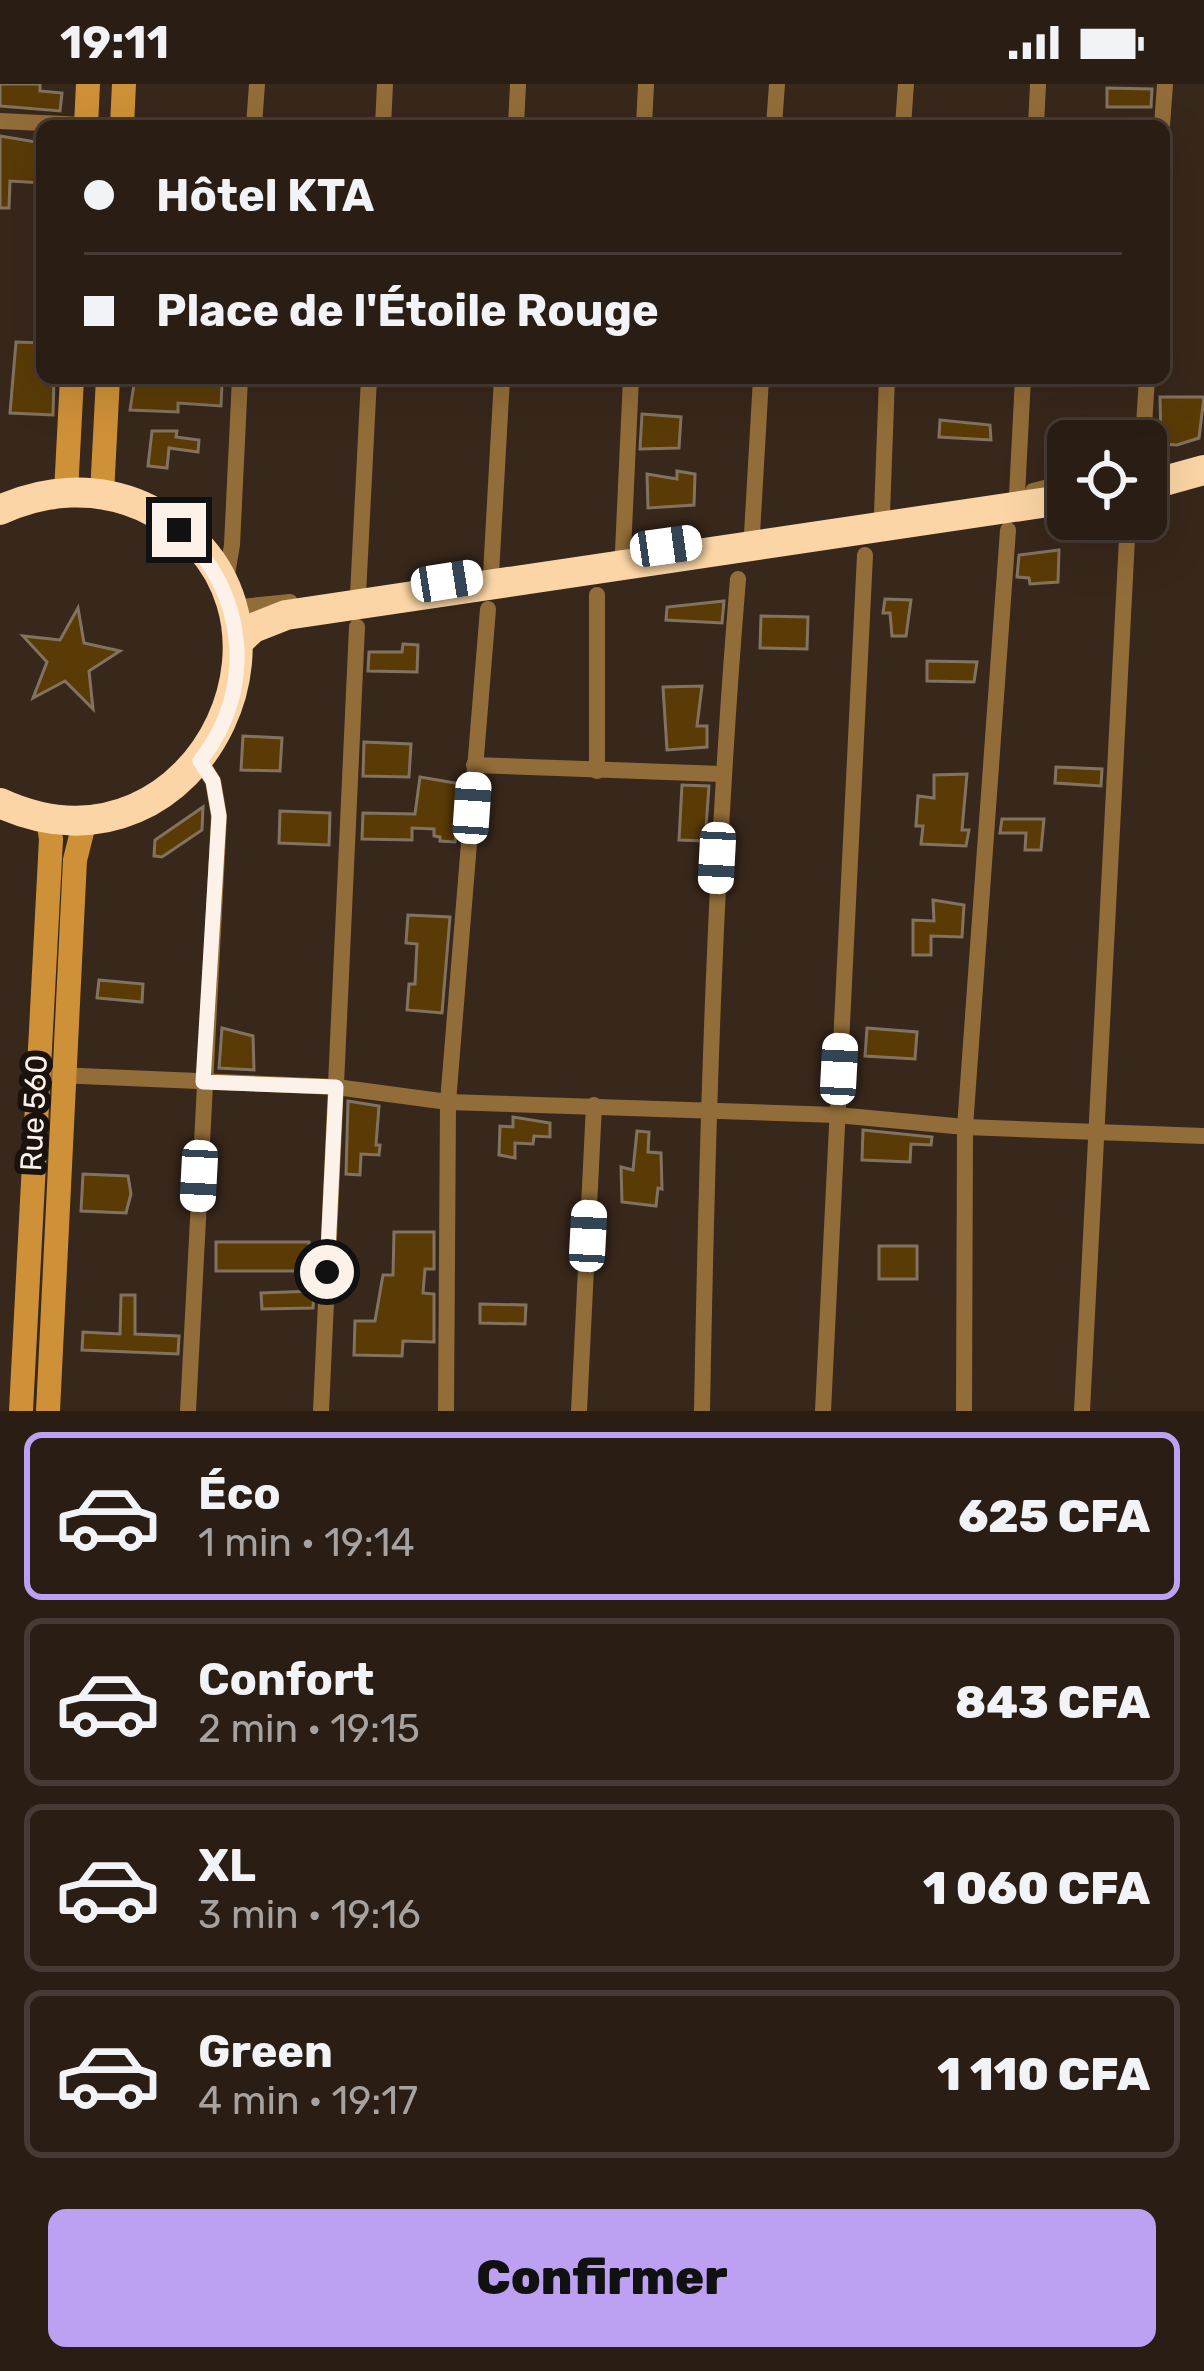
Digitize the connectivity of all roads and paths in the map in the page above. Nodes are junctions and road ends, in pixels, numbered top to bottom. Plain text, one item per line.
1 (88, 84) edge
2 (124, 84) edge
3 (257, 84) edge
4 (385, 84) edge
5 (518, 84) edge
6 (646, 84) edge
7 (777, 84) edge
8 (906, 84) edge
9 (1038, 84) edge
10 (1165, 84) edge
11 (86, 120) edge
12 (122, 120) edge
13 (254, 120) edge
14 (382, 120) edge
15 (516, 120) edge
16 (644, 120) edge
17 (775, 120) edge
18 (903, 120) edge
19 (1036, 120) edge
20 (1162, 120) edge
21 (0, 121) edge
22 (36, 123) edge
23 (73, 384) edge
24 (108, 384) edge
25 (240, 384) edge
26 (369, 384) edge
27 (502, 384) edge
28 (632, 384) edge
29 (760, 384) edge
30 (887, 384) edge
31 (1023, 384) edge
32 (1147, 384) edge
33 (1144, 420) edge
34 (1204, 470) edge
35 (1167, 480) edge
36 (1047, 487) edge
37 (67, 492) junction
38 (102, 494) junction
39 (1017, 495) junction
40 (1047, 502) edge
41 (0, 510) edge
42 (882, 514) junction
43 (1008, 530) dead end
44 (752, 534) junction
45 (1127, 540) edge
46 (623, 551) junction
47 (865, 555) dead end
48 (491, 574) junction
49 (738, 579) dead end
50 (358, 595) junction
51 (597, 595) dead end
52 (228, 599) junction
53 (488, 609) dead end
54 (357, 627) dead end
55 (238, 642) junction
56 (200, 761) junction
57 (474, 765) junction
58 (597, 771) junction
59 (722, 774) junction
60 (0, 803) edge
61 (48, 819) junction
62 (85, 820) junction
63 (38, 1074) junction
64 (66, 1076) junction
65 (203, 1082) junction
66 (336, 1087) junction
67 (448, 1102) junction
68 (594, 1105) junction
69 (707, 1111) junction
70 (837, 1115) junction
71 (964, 1127) junction
72 (1094, 1130) junction
73 (1204, 1136) edge
74 (21, 1411) edge
75 (48, 1411) edge
76 (188, 1411) edge
77 (321, 1411) edge
78 (446, 1411) edge
79 (579, 1411) edge
80 (703, 1411) edge
81 (823, 1411) edge
82 (964, 1411) edge
83 (1082, 1411) edge

1 - 11 main road
2 - 12 main road
3 - 13 street
4 - 14 street
5 - 15 street
6 - 16 street
7 - 17 street
8 - 18 street
9 - 19 street
10 - 20 street
21 - 22 street
23 - 37 main road
24 - 38 main road
25 - 52 street
26 - 50 street
27 - 48 street
28 - 46 street
29 - 44 street
30 - 42 street
31 - 39 street
32 - 33 street
34 - 35 highway
36 - 39 street
37 - 38 highway
37 - 41 highway
38 - 52 highway
39 - 42 street
40 - 55 highway
42 - 44 street
43 - 71 street
44 - 46 street
45 - 72 street
46 - 48 street
47 - 70 street
48 - 50 street
49 - 59 street
50 - 52 street
51 - 58 street
52 - 55 highway
53 - 57 street
54 - 66 street
55 - 56 highway
56 - 62 highway
56 - 65 street
57 - 58 street
57 - 67 street
58 - 59 street
59 - 69 street
60 - 61 highway
61 - 62 highway
61 - 63 main road, Rue 560
62 - 64 main road, Rue 560
63 - 64 street
63 - 74 main road, Rue 560
64 - 65 street
64 - 75 main road, Rue 560
65 - 66 street
65 - 76 street
66 - 67 street
66 - 77 street
67 - 68 street
67 - 78 street
68 - 69 street
68 - 79 street
69 - 70 street
69 - 80 street
70 - 71 street
70 - 81 street
71 - 72 street
71 - 82 street
72 - 73 street
72 - 83 street

